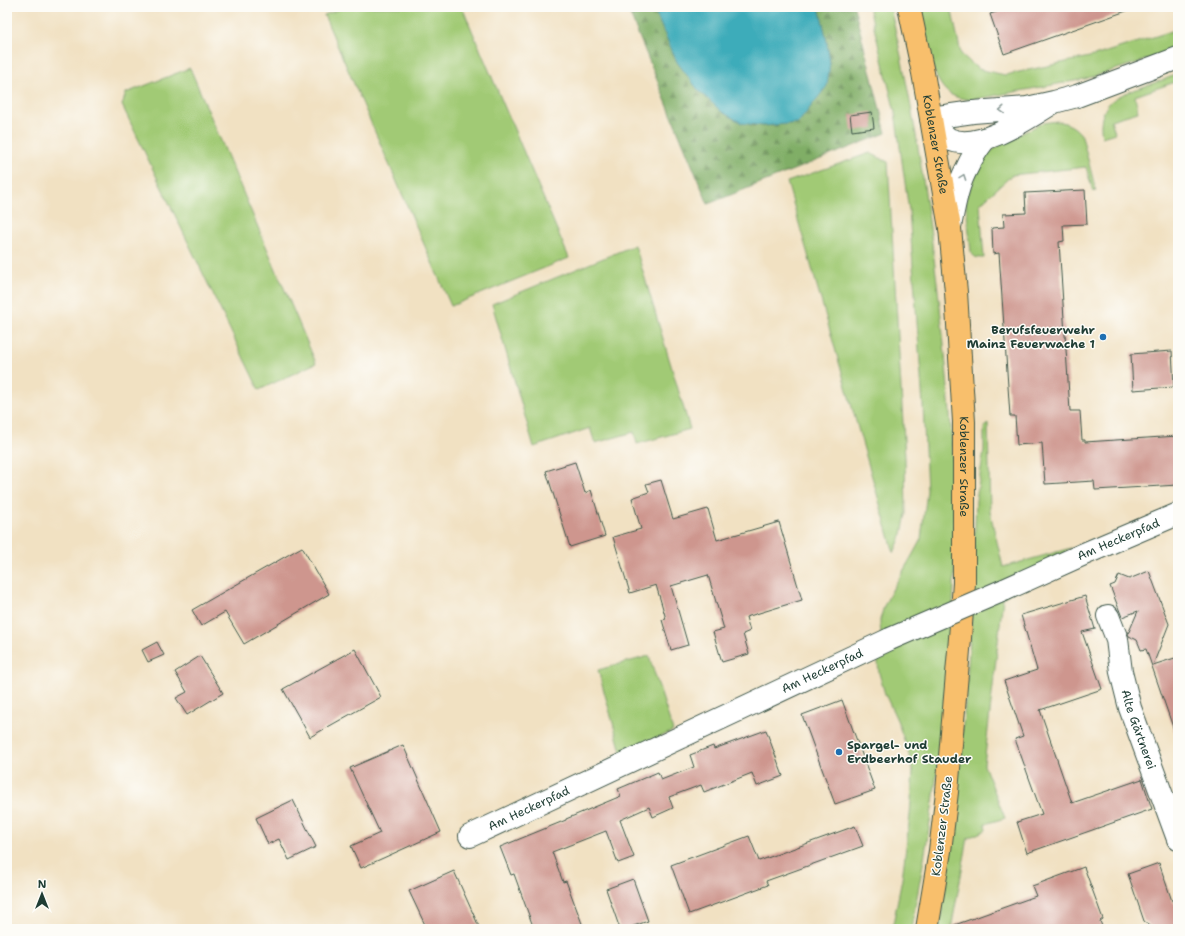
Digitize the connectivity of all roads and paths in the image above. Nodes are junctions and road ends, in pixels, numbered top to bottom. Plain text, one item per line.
1 (909, 7) edge
2 (1178, 58) edge
3 (1054, 102) junction
4 (931, 118) junction
5 (985, 139) junction
6 (950, 228) junction
7 (1178, 514) edge
8 (1108, 616) dead end
9 (470, 836) dead end
10 (1178, 839) edge
11 (927, 929) edge

1 - 4 main road, Koblenzer Straße
2 - 3 street
3 -> 4 street
3 - 5 street
4 - 5 street
4 - 6 main road, Koblenzer Straße
6 -> 5 street
6 - 11 main road, Koblenzer Straße
7 - 9 street, Am Heckerpfad, bridge
8 - 10 street, Alte Gärtnerei

